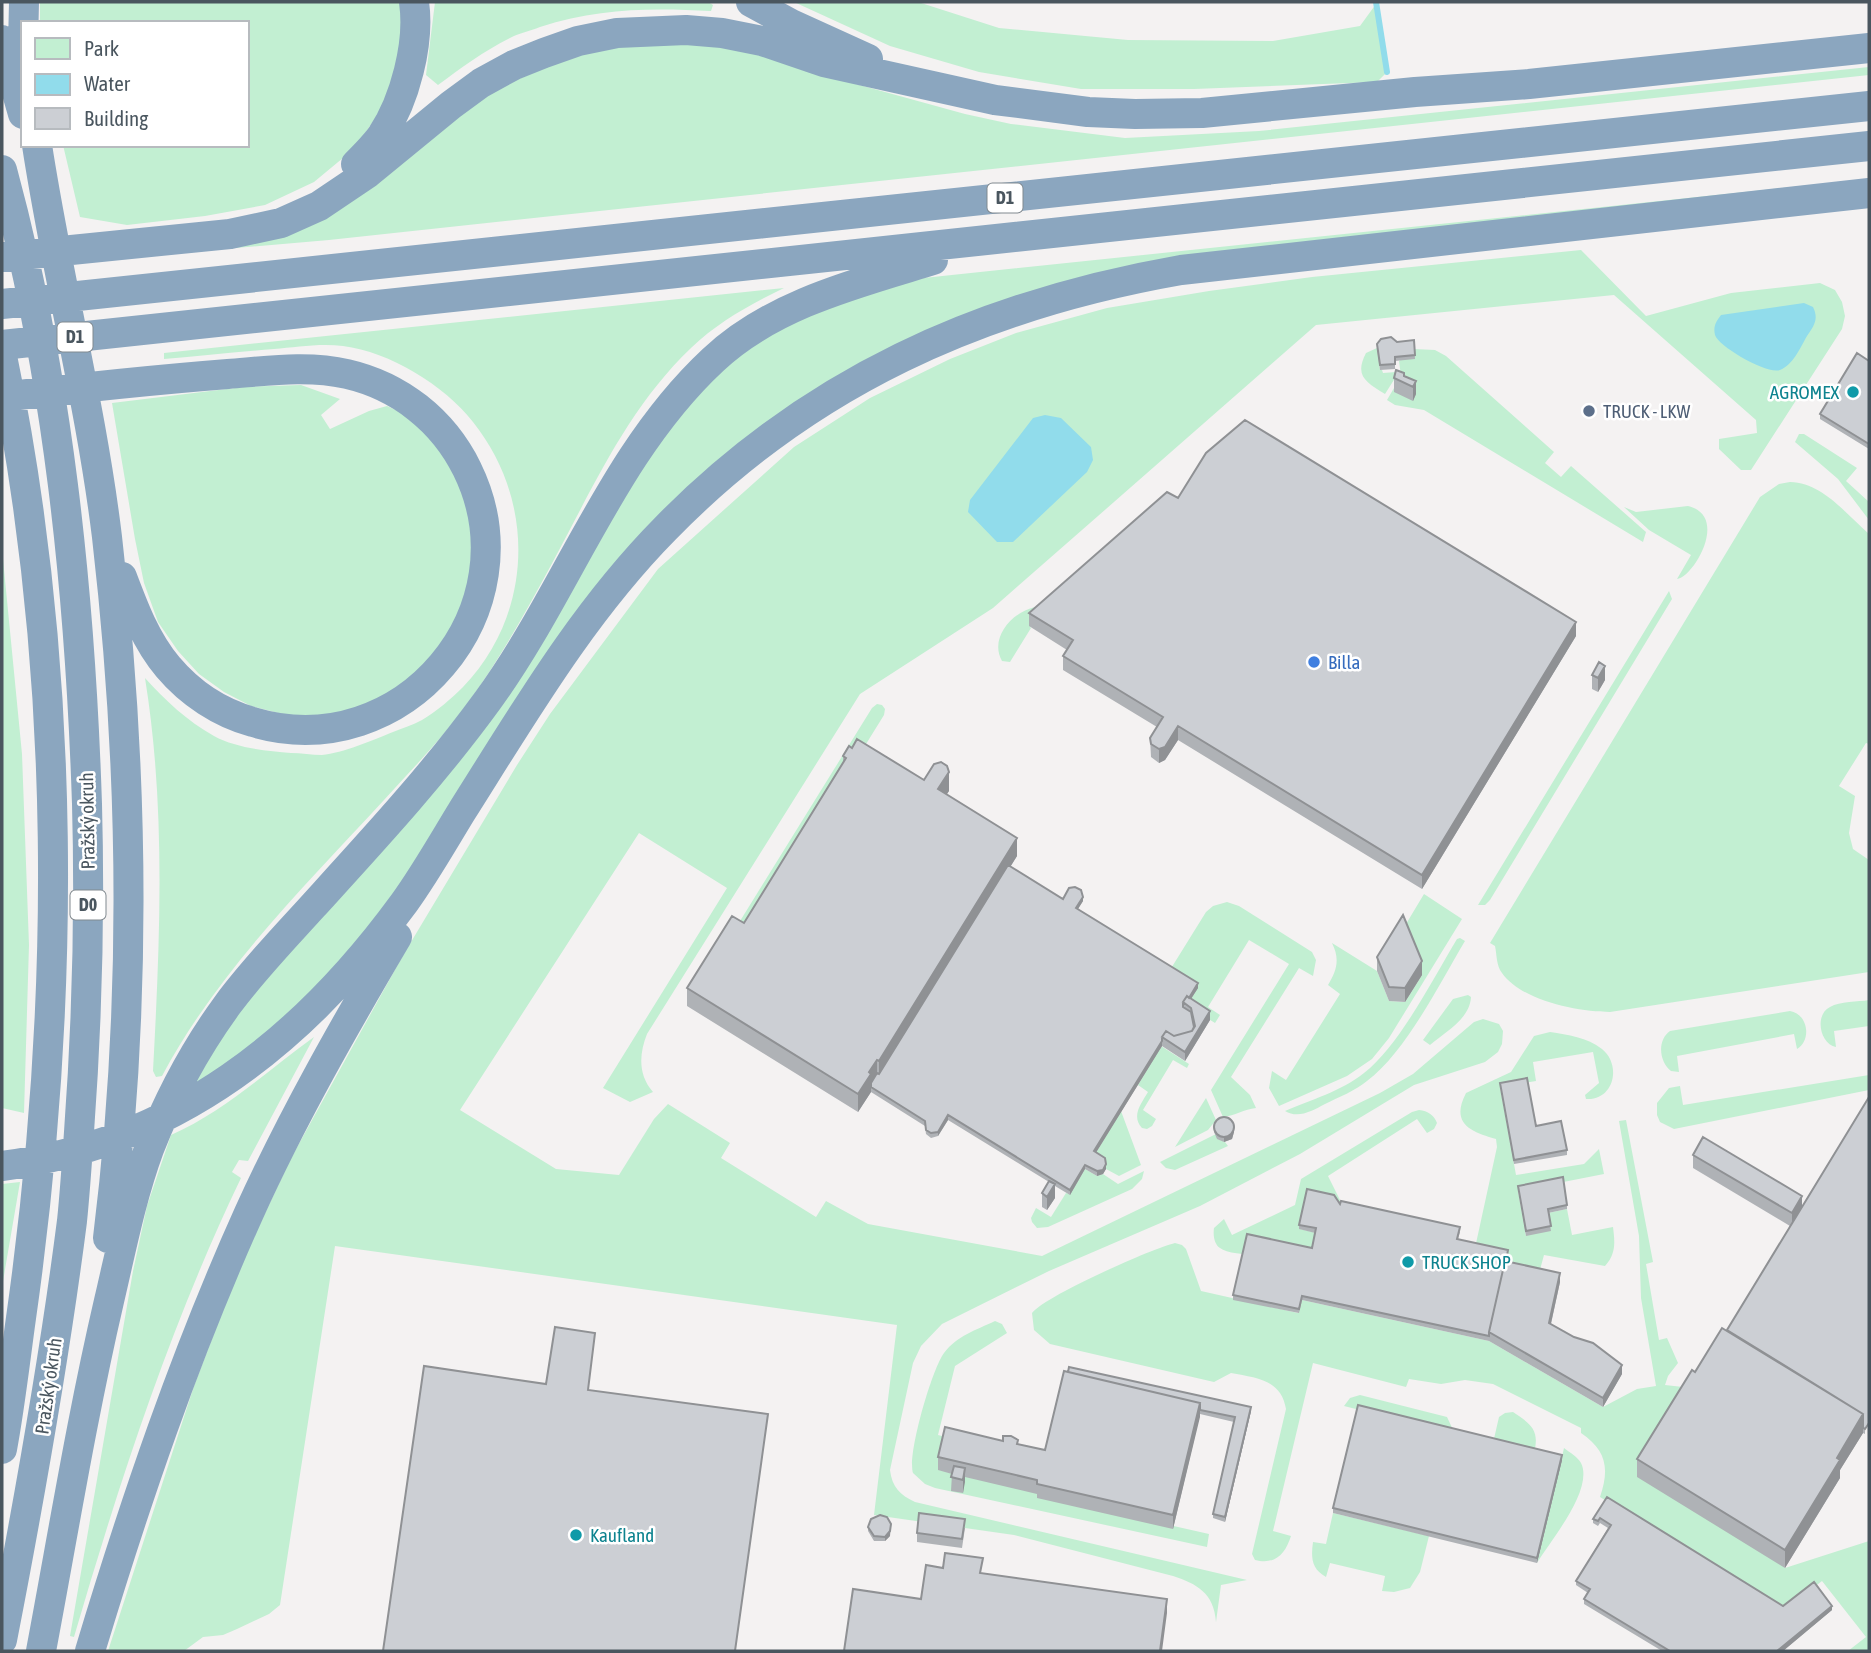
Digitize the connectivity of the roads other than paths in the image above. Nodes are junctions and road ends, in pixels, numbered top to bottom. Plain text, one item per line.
1 (24, 2) edge
2 (414, 2) edge
3 (751, 2) edge
4 (24, 21) edge
5 (2, 40) edge
6 (1869, 48) edge
7 (995, 100) junction
8 (1869, 106) edge
9 (21, 107) edge
10 (1869, 146) edge
11 (34, 147) edge
12 (2, 170) edge
13 (1869, 193) edge
14 (195, 236) junction
15 (1000, 240) junction
16 (2, 257) edge
17 (2, 304) edge
18 (2, 345) edge
19 (2, 356) edge
20 (2, 397) edge
21 (107, 535) junction
22 (493, 762) junction
23 (2, 1166) edge
24 (90, 1381) junction
25 (2, 1449) edge
26 (2, 1640) edge
27 (41, 1651) edge
28 (90, 1651) edge

1 - 4 highway
2 - 14 highway
3 - 7 highway
5 - 9 highway
6 - 7 highway
7 - 14 highway
8 - 17 highway, D1
10 - 15 highway, D1
11 - 21 highway
12 - 26 highway, Pražský okruh / D0
13 - 22 highway
14 - 16 highway
15 - 18 highway, D1
15 - 24 highway
19 - 25 highway, Pražský okruh / D0
20 - 21 highway
21 - 24 highway
22 - 23 highway
22 - 28 highway
24 - 27 highway

